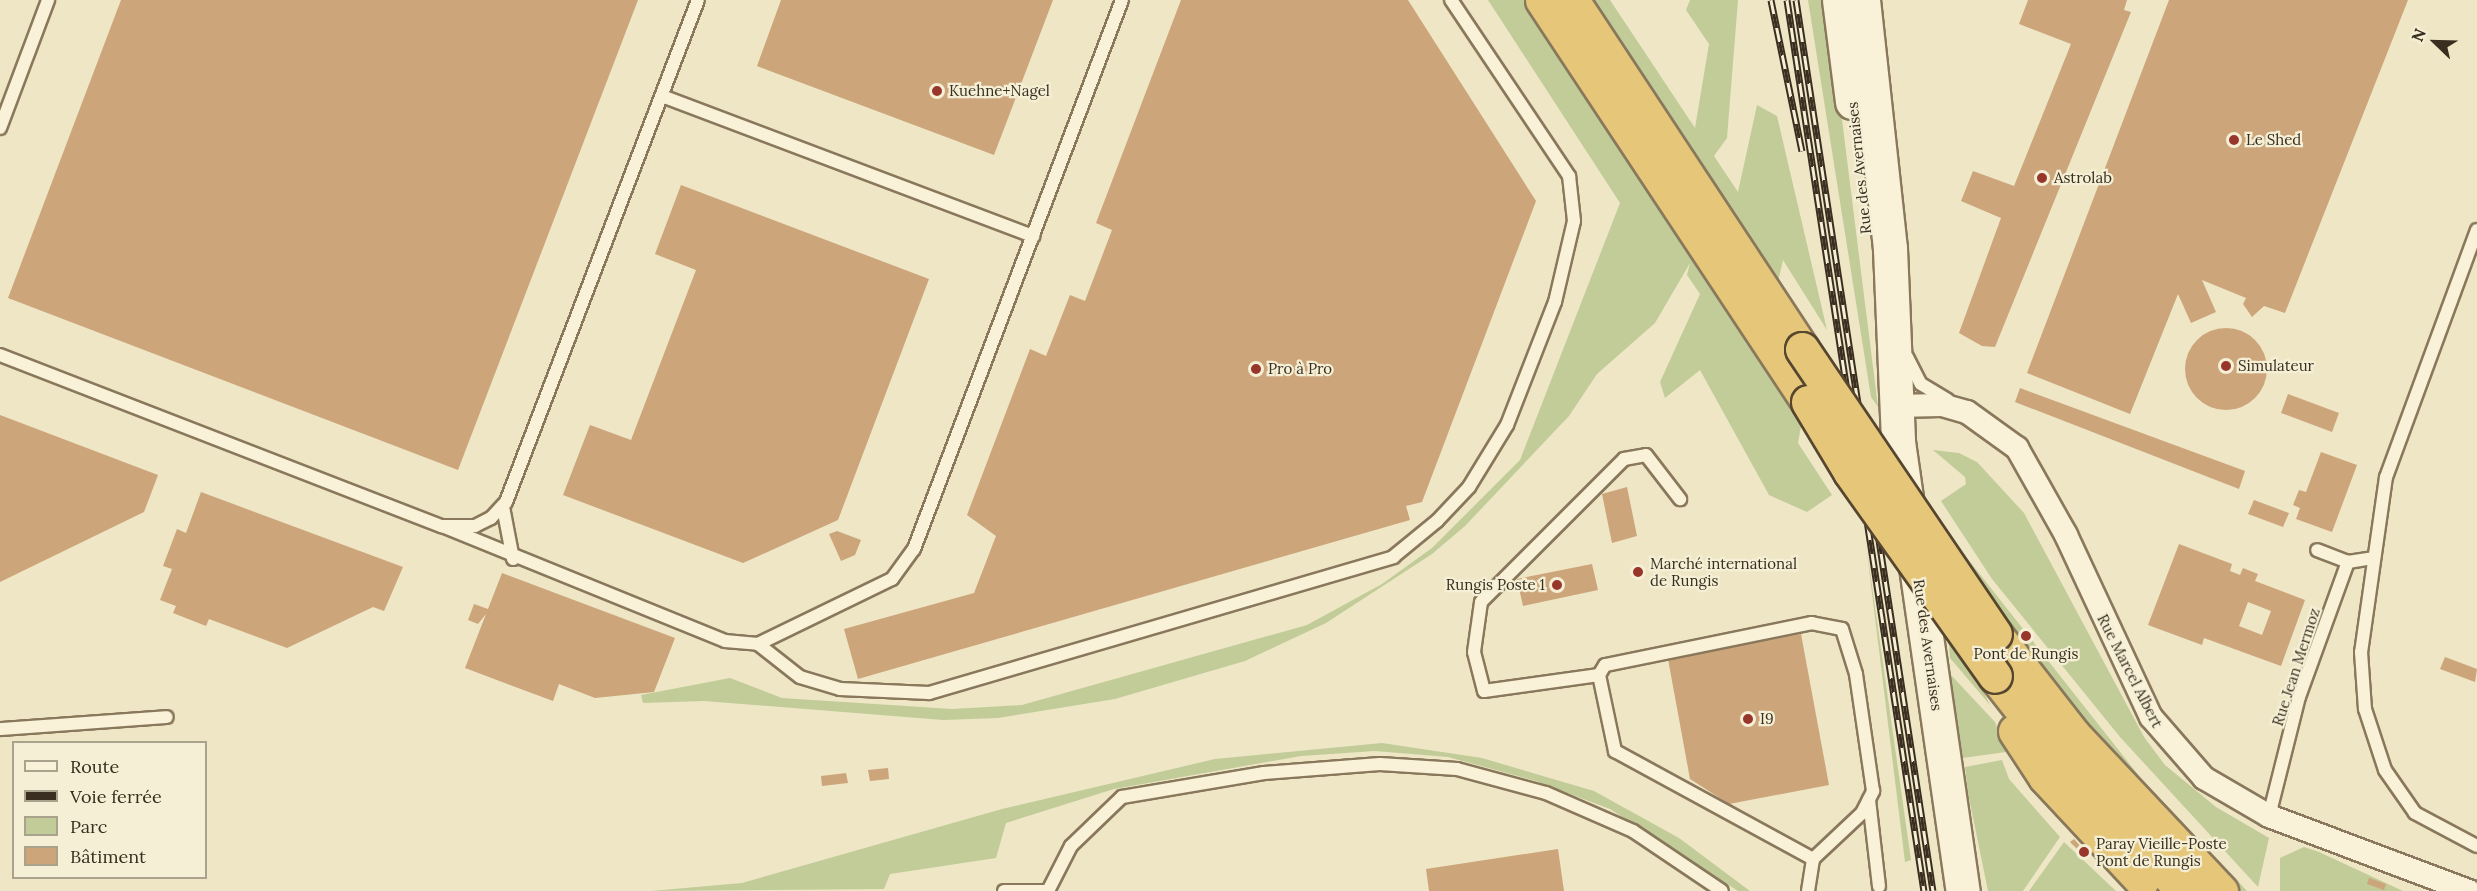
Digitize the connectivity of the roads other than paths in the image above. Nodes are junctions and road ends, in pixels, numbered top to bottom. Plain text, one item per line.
1 (48, 0) edge
2 (698, 0) edge
3 (1122, 0) edge
4 (1451, 0) edge
5 (1542, 0) edge
6 (1572, 0) edge
7 (1839, 0) edge
8 (1863, 0) edge
9 (662, 96) junction
10 (0, 128) edge
11 (1643, 132) junction
12 (2477, 230) edge
13 (1033, 236) junction
14 (1890, 251) junction
15 (0, 355) edge
16 (1895, 406) junction
17 (1967, 412) junction
18 (1680, 499) dead end
19 (503, 507) junction
20 (442, 526) junction
21 (2317, 550) dead end
22 (2373, 558) junction
23 (513, 559) junction
24 (2348, 562) junction
25 (758, 644) junction
26 (1599, 675) junction
27 (1995, 676) junction
28 (166, 717) dead end
29 (0, 729) edge
30 (1868, 799) junction
31 (2269, 816) junction
32 (2477, 846) edge
33 (1812, 859) junction
34 (1879, 886) dead end
35 (1963, 889) edge
36 (1004, 891) edge
37 (1047, 891) edge
38 (1722, 891) edge
39 (1808, 891) edge
40 (2152, 891) edge
41 (2183, 891) edge
42 (2221, 891) edge
43 (2469, 891) edge

1 - 10 lane
2 - 9 lane
3 - 13 lane
4 - 25 lane
5 - 11 highway
6 - 11 highway
7 - 16 main road, Rue des Avernaises
8 - 14 main road, Rue des Avernaises
9 - 13 lane
9 - 19 lane
11 - 27 highway, bridge
11 - 42 highway, bridge
12 - 22 lane
13 - 25 lane
14 - 16 main road, Rue des Avernaises
14 - 17 lane
15 - 20 lane
16 - 17 street, Rue Marcel Albert
16 - 35 main road, Rue des Avernaises
17 - 31 street, Rue Marcel Albert
18 - 26 lane
19 - 20 lane
19 - 23 lane
20 - 23 lane
21 - 24 lane
22 - 24 lane
22 - 32 lane
23 - 25 lane
24 - 31 lane, Rue Jean Mermoz
26 - 30 lane
26 - 33 lane
27 - 40 highway
27 - 41 highway
28 - 29 lane
30 - 33 lane
30 - 34 lane
31 - 43 street, Rue Marcel Albert
33 - 39 lane
36 - 37 lane
37 - 38 lane

